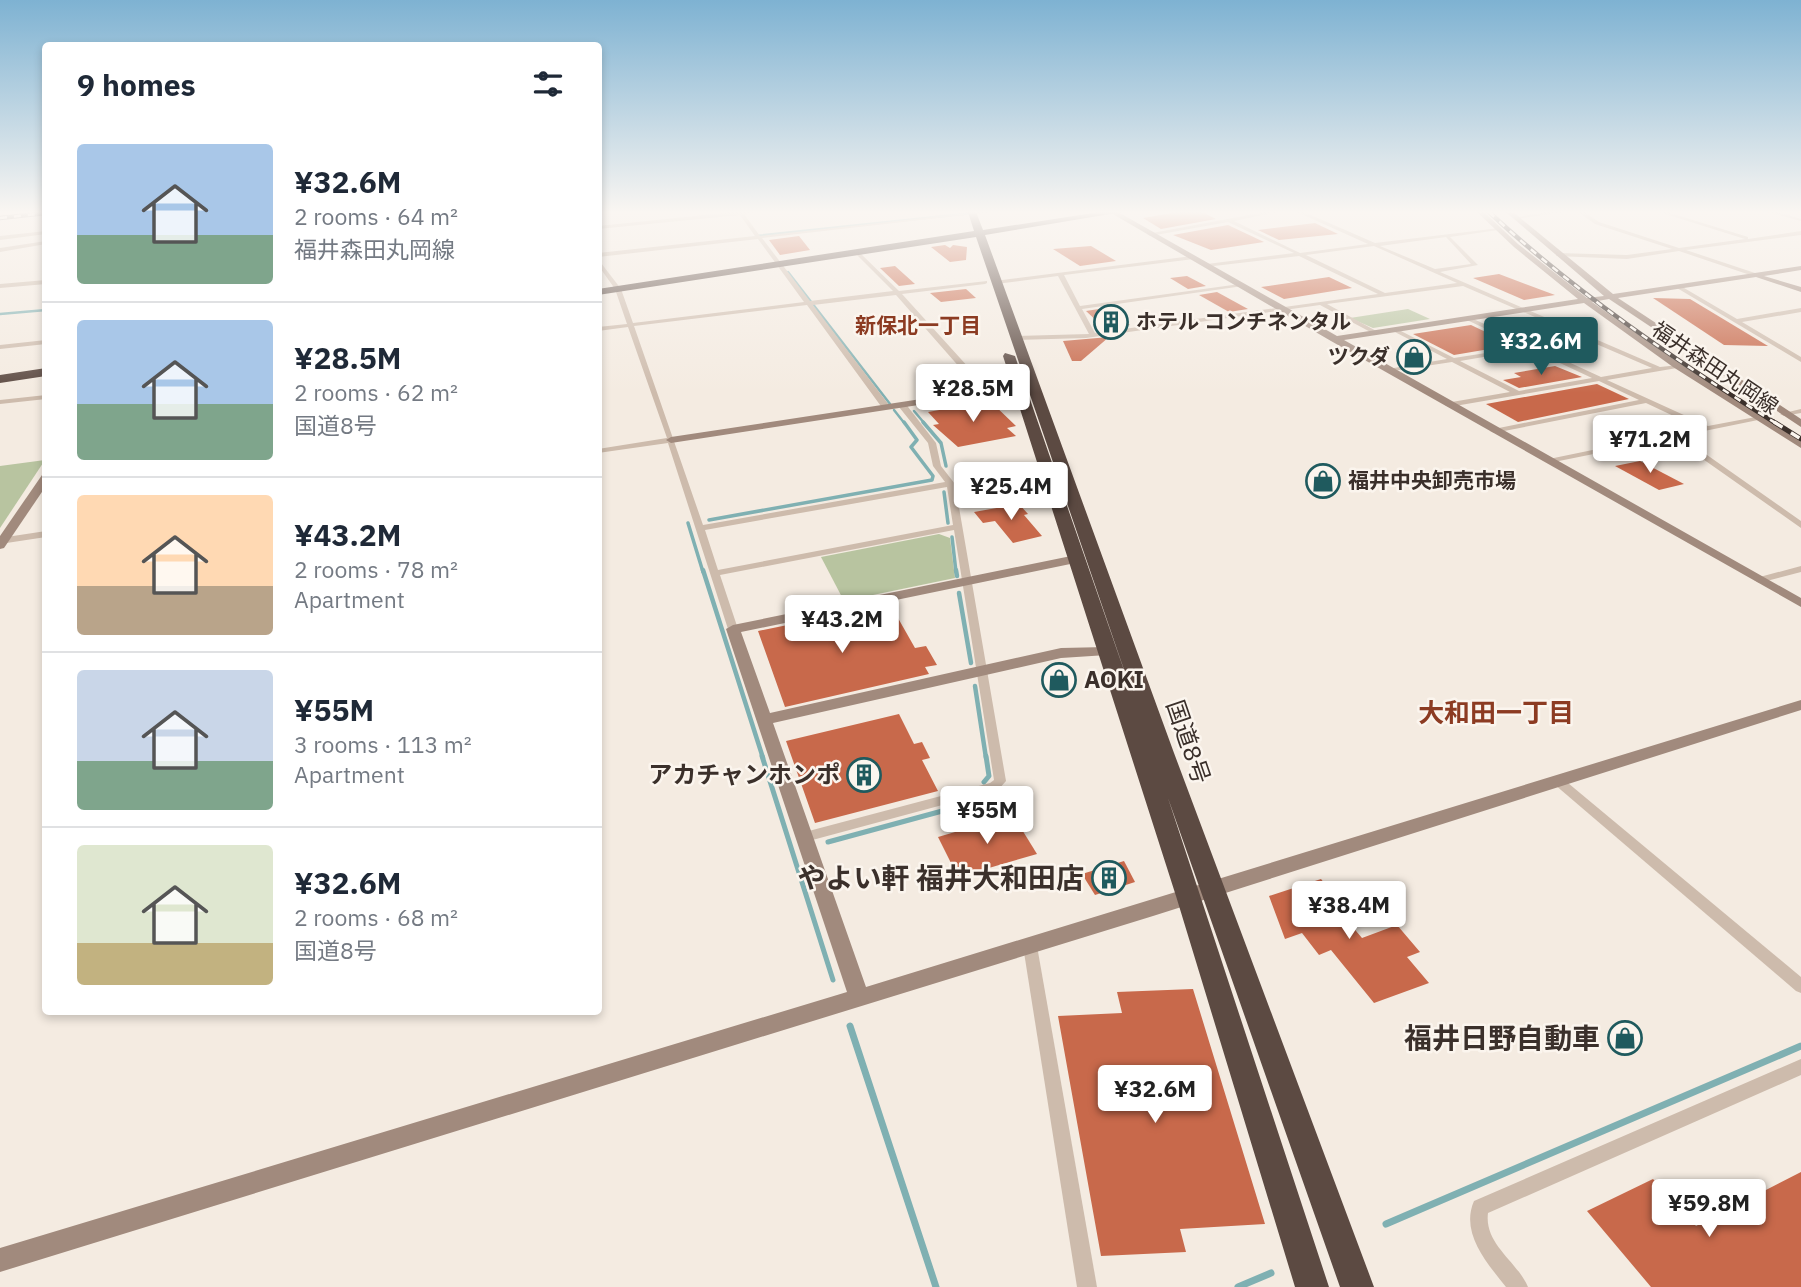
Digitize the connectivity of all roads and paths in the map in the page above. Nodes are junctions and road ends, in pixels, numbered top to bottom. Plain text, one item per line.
1 (607, 272) edge
2 (730, 272) edge
3 (782, 272) edge
4 (877, 272) edge
5 (988, 272) edge
6 (1076, 272) edge
7 (1216, 272) edge
8 (1337, 272) edge
9 (1435, 272) edge
10 (1553, 272) edge
11 (1580, 272) edge
12 (1747, 272) edge
13 (1775, 272) edge
14 (1060, 274) junction
15 (1756, 275) junction
16 (42, 282) edge
17 (991, 282) junction
18 (1462, 284) junction
19 (0, 286) edge
20 (1240, 286) junction
21 (1679, 287) junction
22 (618, 289) junction
23 (1801, 290) edge
24 (602, 291) edge
25 (898, 293) junction
26 (1385, 295) junction
27 (1611, 297) junction
28 (1588, 300) junction
29 (807, 304) junction
30 (1322, 304) junction
31 (1078, 308) junction
32 (1281, 309) junction
33 (1801, 310) edge
34 (1524, 311) junction
35 (1782, 313) junction
36 (1469, 319) junction
37 (1801, 320) edge
38 (1735, 321) junction
39 (630, 325) junction
40 (602, 328) edge
41 (1395, 330) junction
42 (1376, 333) junction
43 (1093, 335) junction
44 (1016, 338) junction
45 (1587, 338) junction
46 (1334, 339) junction
47 (42, 342) edge
48 (0, 347) edge
49 (1531, 347) junction
50 (1799, 357) edge
51 (1454, 360) junction
52 (1677, 366) junction
53 (1657, 368) junction
54 (1388, 371) junction
55 (42, 373) edge
56 (1597, 378) junction
57 (0, 379) edge
58 (1020, 387) junction
59 (986, 393) junction
60 (1517, 393) junction
61 (42, 397) edge
62 (1646, 401) junction
63 (0, 402) edge
64 (902, 405) junction
65 (1449, 405) junction
66 (886, 407) junction
67 (1801, 411) edge
68 (1784, 414) junction
69 (1758, 418) junction
70 (1801, 424) edge
71 (1708, 429) junction
72 (1494, 431) junction
73 (1675, 436) junction
74 (671, 440) junction
75 (1801, 445) edge
76 (602, 450) edge
77 (1549, 461) junction
78 (42, 483) edge
79 (951, 484) junction
80 (1801, 525) edge
81 (958, 527) junction
82 (700, 528) junction
83 (42, 535) edge
84 (1, 542) edge
85 (1076, 559) junction
86 (1801, 569) edge
87 (715, 573) junction
88 (1759, 580) junction
89 (967, 581) junction
90 (1801, 603) edge
91 (733, 629) junction
92 (1107, 651) junction
93 (982, 670) junction
94 (1801, 705) edge
95 (764, 720) junction
96 (1558, 781) junction
97 (805, 837) junction
98 (1214, 889) junction
99 (1189, 896) junction
100 (1030, 946) junction
101 (1801, 986) edge
102 (859, 998) junction
103 (1801, 1067) edge
104 (0, 1260) edge
105 (1087, 1287) edge
106 (1312, 1287) edge
107 (1357, 1287) edge
108 (1518, 1287) edge

1 - 22 street
2 - 22 highway
3 - 29 street
4 - 25 street
5 - 17 highway, 国道8号
6 - 14 street
7 - 20 street
8 - 26 street
9 - 18 street
10 - 28 street, 福井森田丸岡線
11 - 27 street, 福井森田丸岡線
12 - 15 street
13 - 15 street
14 - 17 street
14 - 31 street
15 - 21 street
15 - 23 street
16 - 19 street
17 - 25 street
17 - 44 highway, 国道8号
17 - 58 highway, 国道8号
18 - 26 street
18 - 34 street
20 - 31 street
20 - 32 street
21 - 27 street
21 - 38 street
22 - 24 highway
22 - 39 street
25 - 29 street
25 - 59 street
26 - 30 street
27 - 28 street
27 - 68 street, 福井森田丸岡線
28 - 34 street
28 - 52 street, 福井森田丸岡線
29 - 39 street
29 - 66 street
30 - 32 street
30 - 42 street
31 - 43 street
32 - 43 street
32 - 46 street
33 - 35 street
34 - 36 street
34 - 45 street
35 - 37 street
35 - 38 street
36 - 41 street
36 - 49 street
38 - 50 street
39 - 40 street
39 - 74 street
41 - 42 street
41 - 51 street
42 - 46 street
43 - 44 street
44 - 98 highway, 国道8号
45 - 49 street
45 - 53 street
46 - 54 street
47 - 48 street
49 - 51 street
49 - 56 street
51 - 54 street
51 - 60 street
52 - 53 street
52 - 69 street, 福井森田丸岡線
53 - 56 street
54 - 65 street
55 - 57 highway
56 - 60 street
56 - 62 street
58 - 59 street
58 - 85 highway, 国道8号
59 - 64 street
60 - 65 street
61 - 63 street
62 - 71 street
62 - 72 street
64 - 66 street
64 - 79 street
65 - 72 street
66 - 74 street
67 - 68 street
68 - 70 street, 福井森田丸岡線
69 - 71 street
69 - 75 street, 福井森田丸岡線
71 - 73 street
72 - 77 street
73 - 77 street
73 - 80 street
74 - 76 street
74 - 82 street
77 - 88 street
78 - 84 street
79 - 81 street
79 - 82 street
81 - 87 street
81 - 89 street
82 - 87 street
83 - 84 street
85 - 89 street
85 - 92 highway, 国道8号
86 - 88 street
87 - 91 street
88 - 90 street
89 - 91 street
89 - 93 street
91 - 95 street
92 - 93 street
92 - 99 highway, 国道8号
93 - 95 street
93 - 97 street
94 - 96 street
95 - 97 street
96 - 98 street
96 - 101 street
97 - 102 street
98 - 99 street
98 - 107 highway, 国道8号
99 - 100 street
99 - 106 highway, 国道8号
100 - 102 street
100 - 105 street
102 - 104 street
103 - 108 street

